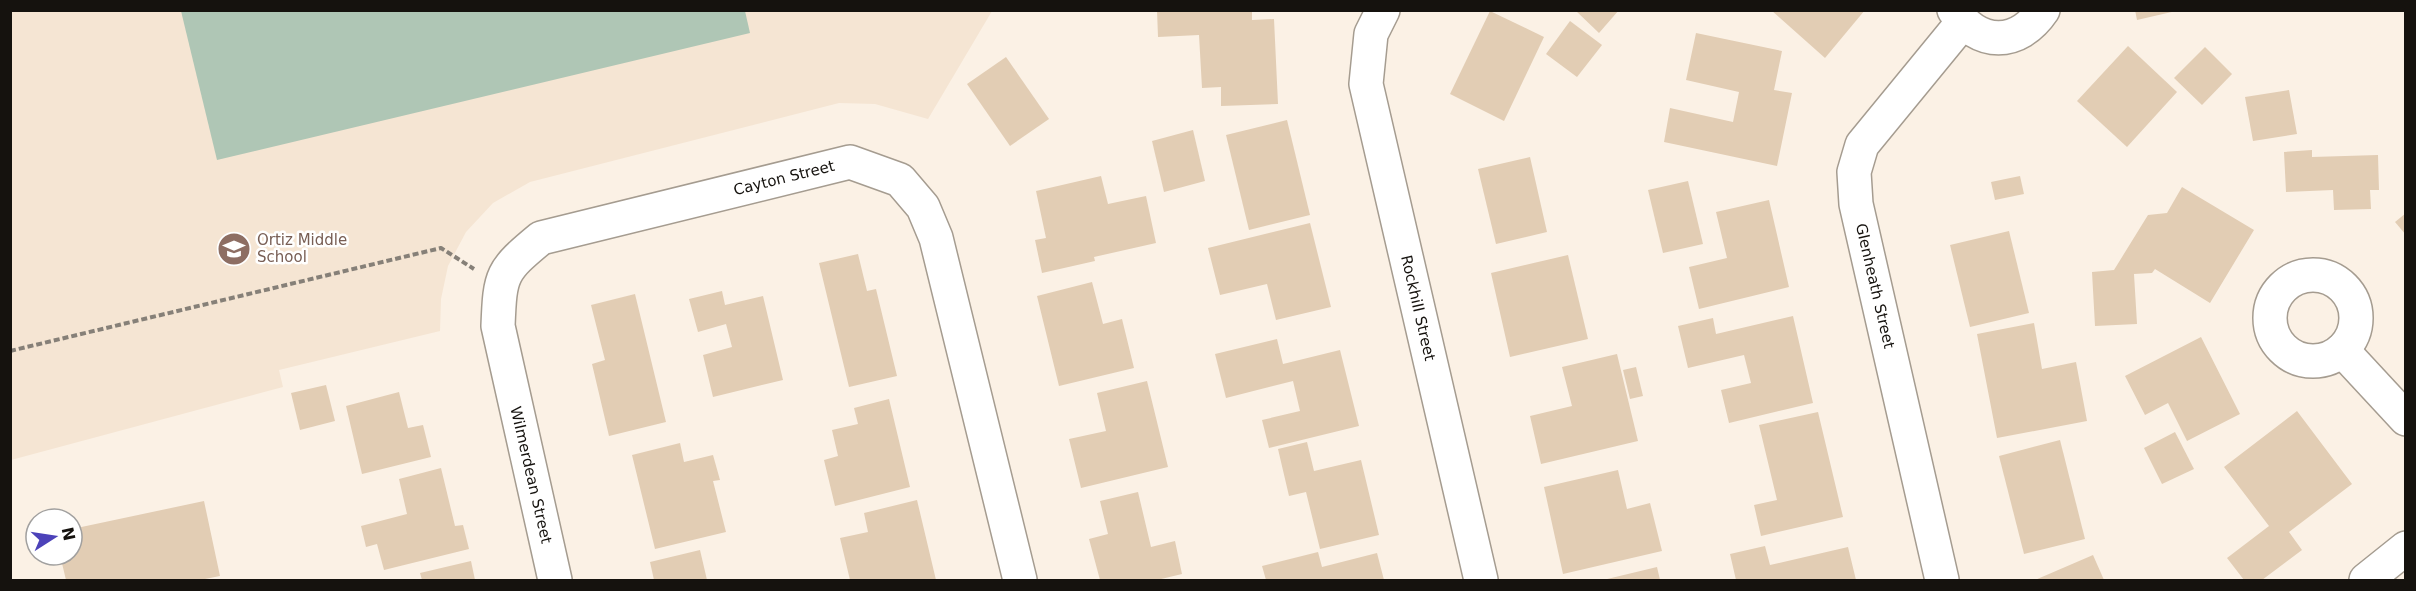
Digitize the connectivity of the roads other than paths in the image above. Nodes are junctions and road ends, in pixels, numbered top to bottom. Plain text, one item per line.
1 (2043, 10) edge
2 (1958, 17) edge
3 (1377, 22) edge
4 (2342, 350) dead end
5 (508, 369) joint
6 (2406, 419) edge
7 (2406, 548) edge
8 (555, 580) edge
9 (1020, 580) edge
10 (1481, 580) edge
11 (1942, 580) edge
12 (2366, 580) edge

1 - 2 street, Glenheath Street
2 - 11 street, Glenheath Street
3 - 10 street, Rockhill Street
4 - 6 street
5 - 8 street, Wilmerdean Street
5 - 9 street, Cayton Street
7 - 12 street

